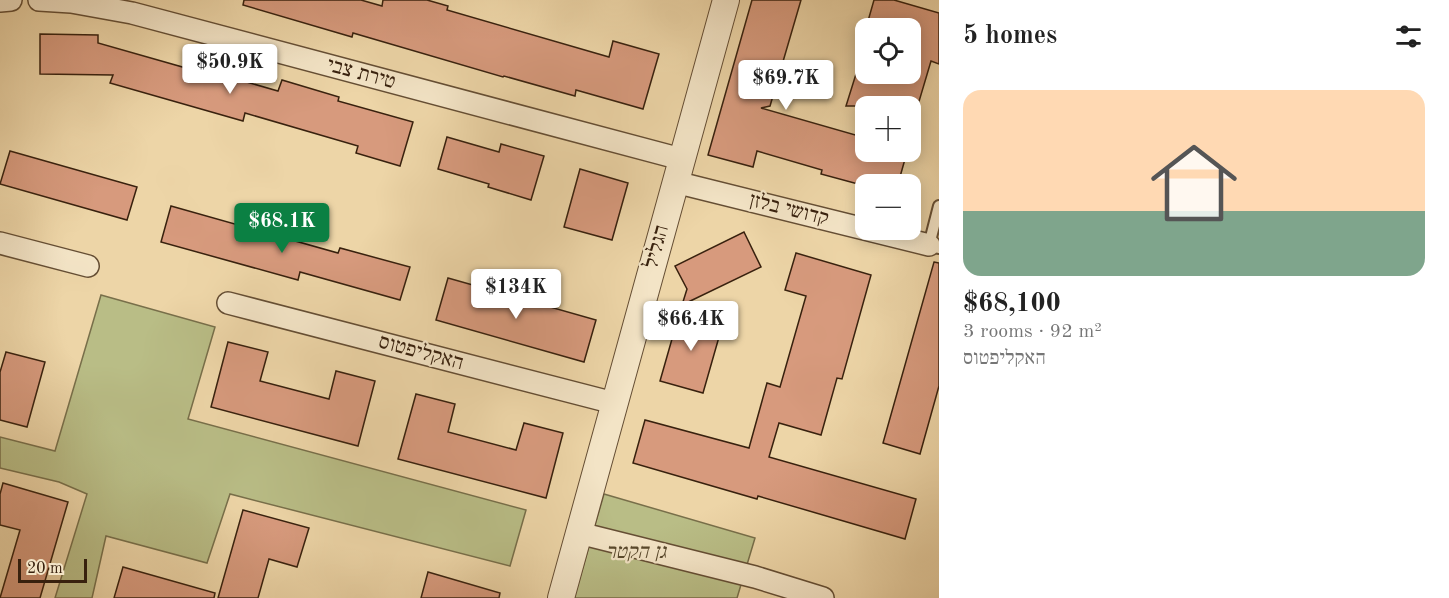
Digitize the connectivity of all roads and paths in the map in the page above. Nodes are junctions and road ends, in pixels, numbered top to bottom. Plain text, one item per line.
1 (11, 0) edge
2 (39, 0) edge
3 (726, 0) edge
4 (0, 1) edge
5 (678, 170) junction
6 (939, 206) edge
7 (0, 243) edge
8 (934, 247) edge
9 (88, 266) dead end
10 (228, 303) dead end
11 (614, 404) junction
12 (579, 533) junction
13 (561, 598) edge
14 (823, 598) edge

1 - 4 street
2 - 5 street, טירת צבי
3 - 5 street, הגליל
5 - 8 street, קדושי בלזן
5 - 11 street, הגליל
6 - 8 lane
7 - 9 street
10 - 11 street, האקליפטוס
11 - 12 street, הגליל
12 - 13 street, הגליל
12 - 14 street

